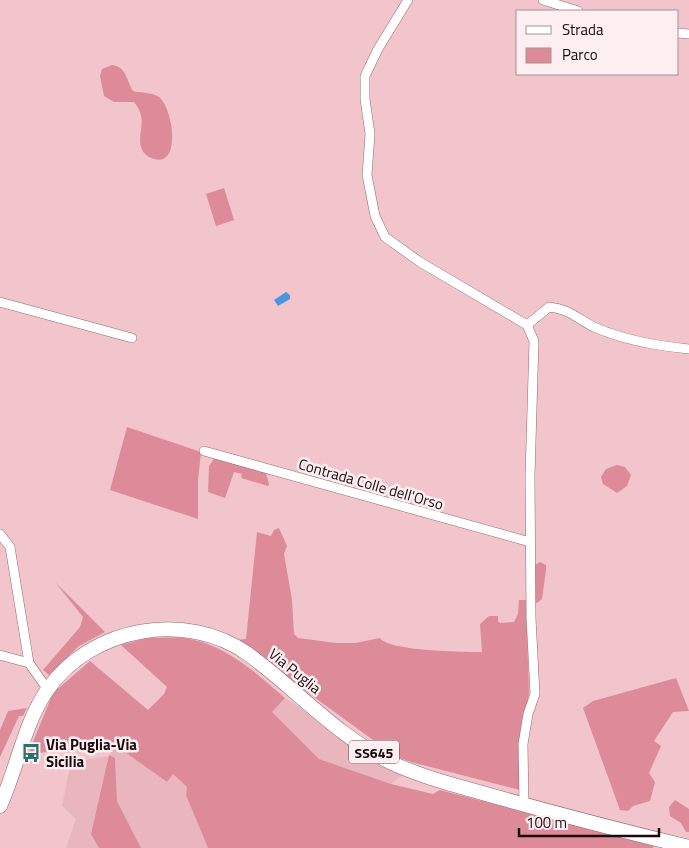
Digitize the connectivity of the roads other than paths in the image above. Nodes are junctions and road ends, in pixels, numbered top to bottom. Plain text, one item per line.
1 (408, 0) edge
2 (543, 0) edge
3 (575, 10) edge
4 (0, 302) edge
5 (527, 325) junction
6 (132, 338) dead end
7 (689, 349) edge
8 (204, 451) dead end
9 (0, 534) edge
10 (530, 542) junction
11 (0, 655) edge
12 (29, 663) junction
13 (48, 690) junction
14 (18, 759) junction
15 (0, 787) edge
16 (524, 805) junction
17 (0, 806) edge
18 (663, 844) edge
19 (688, 846) edge

1 - 5 street
2 - 3 street
4 - 6 street
5 - 7 street
5 - 10 street
8 - 10 street, Contrada Colle dell'Orso
9 - 12 street
10 - 16 street
11 - 12 street
12 - 13 street
13 - 14 main road, Via Puglia / SS645
13 - 16 main road, Via Puglia / SS645
14 - 15 main road, Via Puglia / SS645
14 - 17 main road, Via Puglia / SS645
16 - 18 main road, SS645
18 - 19 main road, SS645

